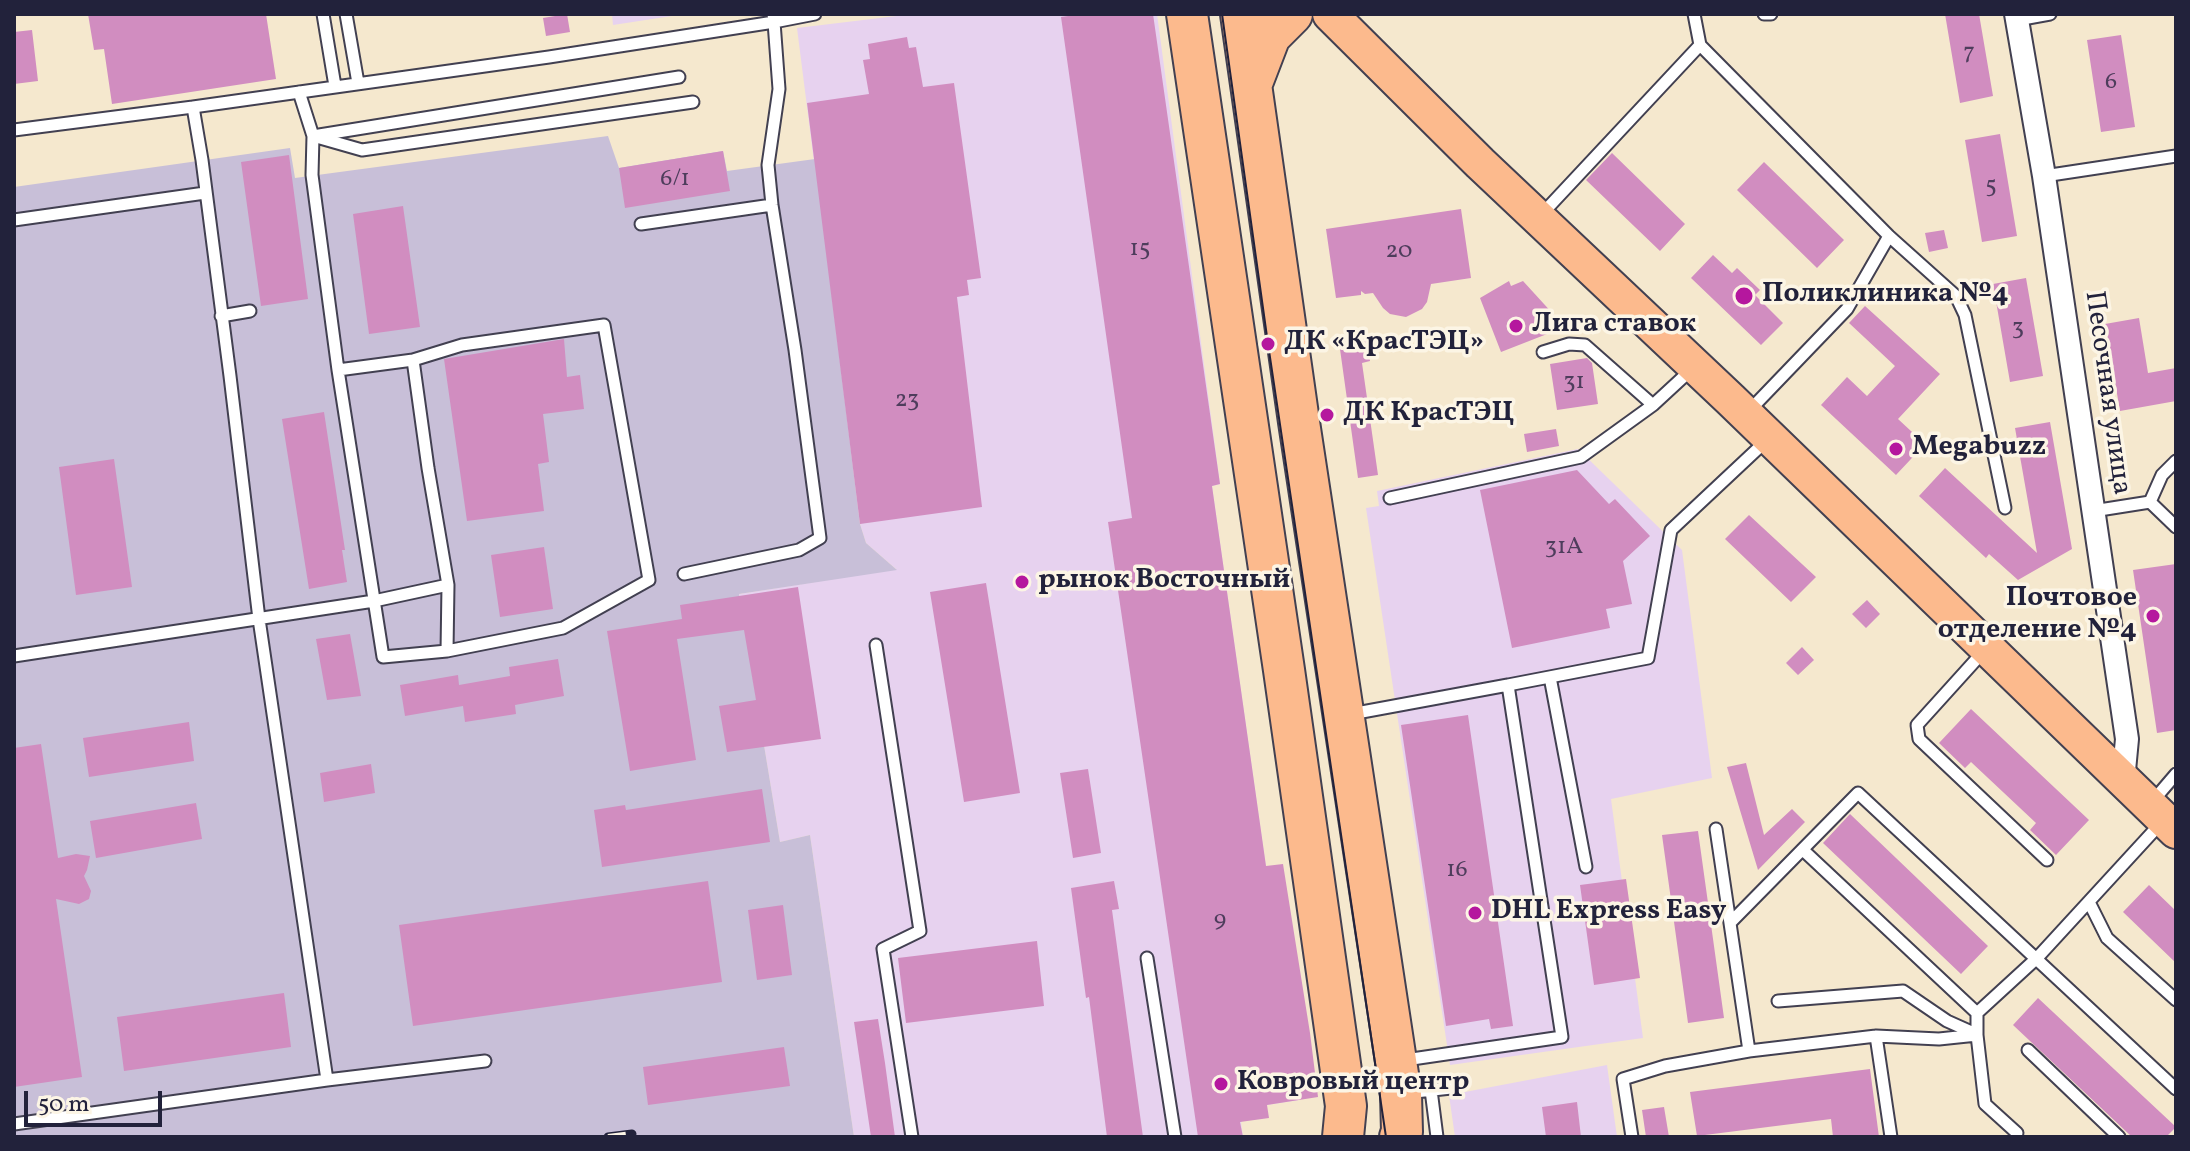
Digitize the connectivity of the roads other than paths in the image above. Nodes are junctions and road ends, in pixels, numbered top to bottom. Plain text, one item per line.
1 (323, 14) edge
2 (346, 14) edge
3 (815, 14) edge
4 (1187, 14) edge
5 (1241, 14) edge
6 (1292, 14) edge
7 (1330, 14) edge
8 (1694, 14) edge
9 (1764, 14) edge
10 (1771, 14) edge
11 (2050, 14) edge
12 (2017, 17) edge
13 (774, 18) edge
14 (1700, 45) junction
15 (679, 77) dead end
16 (358, 83) junction
17 (335, 86) junction
18 (1250, 87) junction
19 (299, 92) junction
20 (693, 102) dead end
21 (193, 107) junction
22 (14, 130) edge
23 (313, 136) junction
24 (2176, 156) edge
25 (2044, 176) junction
26 (205, 193) junction
27 (772, 205) junction
28 (1539, 218) junction
29 (14, 220) edge
30 (641, 224) dead end
31 (1889, 236) junction
32 (250, 311) dead end
33 (221, 316) junction
34 (1543, 352) dead end
35 (413, 360) junction
36 (1695, 366) junction
37 (338, 370) junction
38 (1653, 405) junction
39 (1758, 426) junction
40 (2176, 461) edge
41 (1390, 498) dead end
42 (2150, 502) junction
43 (2005, 508) dead end
44 (2093, 511) junction
45 (2176, 527) edge
46 (684, 574) dead end
47 (448, 585) junction
48 (374, 601) junction
49 (259, 619) junction
50 (876, 645) dead end
51 (1986, 649) junction
52 (447, 651) junction
53 (14, 656) edge
54 (1550, 677) junction
55 (1508, 685) junction
56 (1345, 715) junction
57 (2176, 774) edge
58 (2123, 781) junction
59 (2163, 819) edge
60 (1716, 829) dead end
61 (1803, 850) junction
62 (2047, 860) dead end
63 (1586, 867) dead end
64 (2089, 902) junction
65 (1730, 923) junction
66 (1147, 958) dead end
67 (2037, 958) junction
68 (2176, 1000) edge
69 (1778, 1001) dead end
70 (1977, 1013) junction
71 (1977, 1035) junction
72 (1876, 1036) junction
73 (2028, 1050) dead end
74 (1749, 1051) junction
75 (485, 1061) dead end
76 (1410, 1069) junction
77 (327, 1080) junction
78 (1451, 1088) dead end
79 (2176, 1089) edge
80 (14, 1124) edge
81 (2017, 1133) dead end
82 (1346, 1136) edge
83 (912, 1137) edge
84 (1175, 1137) edge
85 (1400, 1137) edge
86 (1437, 1137) edge
87 (1632, 1137) edge
88 (1891, 1137) edge
89 (2119, 1137) edge

1 - 17 lane
2 - 16 lane
3 - 13 lane
4 - 82 highway
5 - 18 highway
6 - 18 highway
7 - 28 main road
8 - 14 lane
9 - 10 lane
11 - 12 lane
12 - 25 street, Песочная улица
13 - 16 lane
13 - 27 lane
14 - 28 lane
14 - 31 lane
15 - 23 lane
16 - 17 lane
17 - 19 lane
18 - 56 highway
19 - 21 lane
19 - 23 lane
20 - 23 lane
21 - 22 lane
21 - 26 lane
23 - 37 lane
24 - 25 lane
25 - 44 street, Песочная улица
26 - 29 lane
26 - 33 lane
27 - 30 lane
27 - 46 lane
28 - 36 main road
31 - 39 lane
31 - 43 lane
32 - 33 lane
33 - 49 lane
34 - 38 lane
35 - 37 lane
35 - 47 lane
35 - 52 lane
36 - 38 lane
36 - 39 main road
37 - 48 lane
38 - 41 lane
39 - 51 main road
39 - 54 lane
40 - 42 lane
42 - 44 lane
42 - 45 lane
44 - 58 street, Песочная улица
47 - 48 lane
47 - 52 lane
48 - 49 lane
48 - 52 lane
49 - 53 lane
49 - 77 lane
50 - 83 lane
51 - 58 main road
51 - 62 lane
54 - 55 lane
54 - 63 lane
55 - 56 lane
55 - 76 lane
56 - 76 highway
57 - 59 lane
58 - 59 main road
59 - 64 lane
60 - 65 lane
61 - 65 lane
61 - 67 lane
61 - 70 lane
64 - 67 lane
64 - 68 lane
65 - 74 lane
66 - 84 lane
67 - 70 lane
67 - 79 lane
69 - 71 lane
70 - 71 lane
71 - 72 lane
71 - 81 lane
72 - 74 lane
72 - 88 lane
73 - 89 lane
74 - 87 lane
75 - 77 lane
76 - 78 lane
76 - 85 highway
76 - 86 lane
77 - 80 lane

